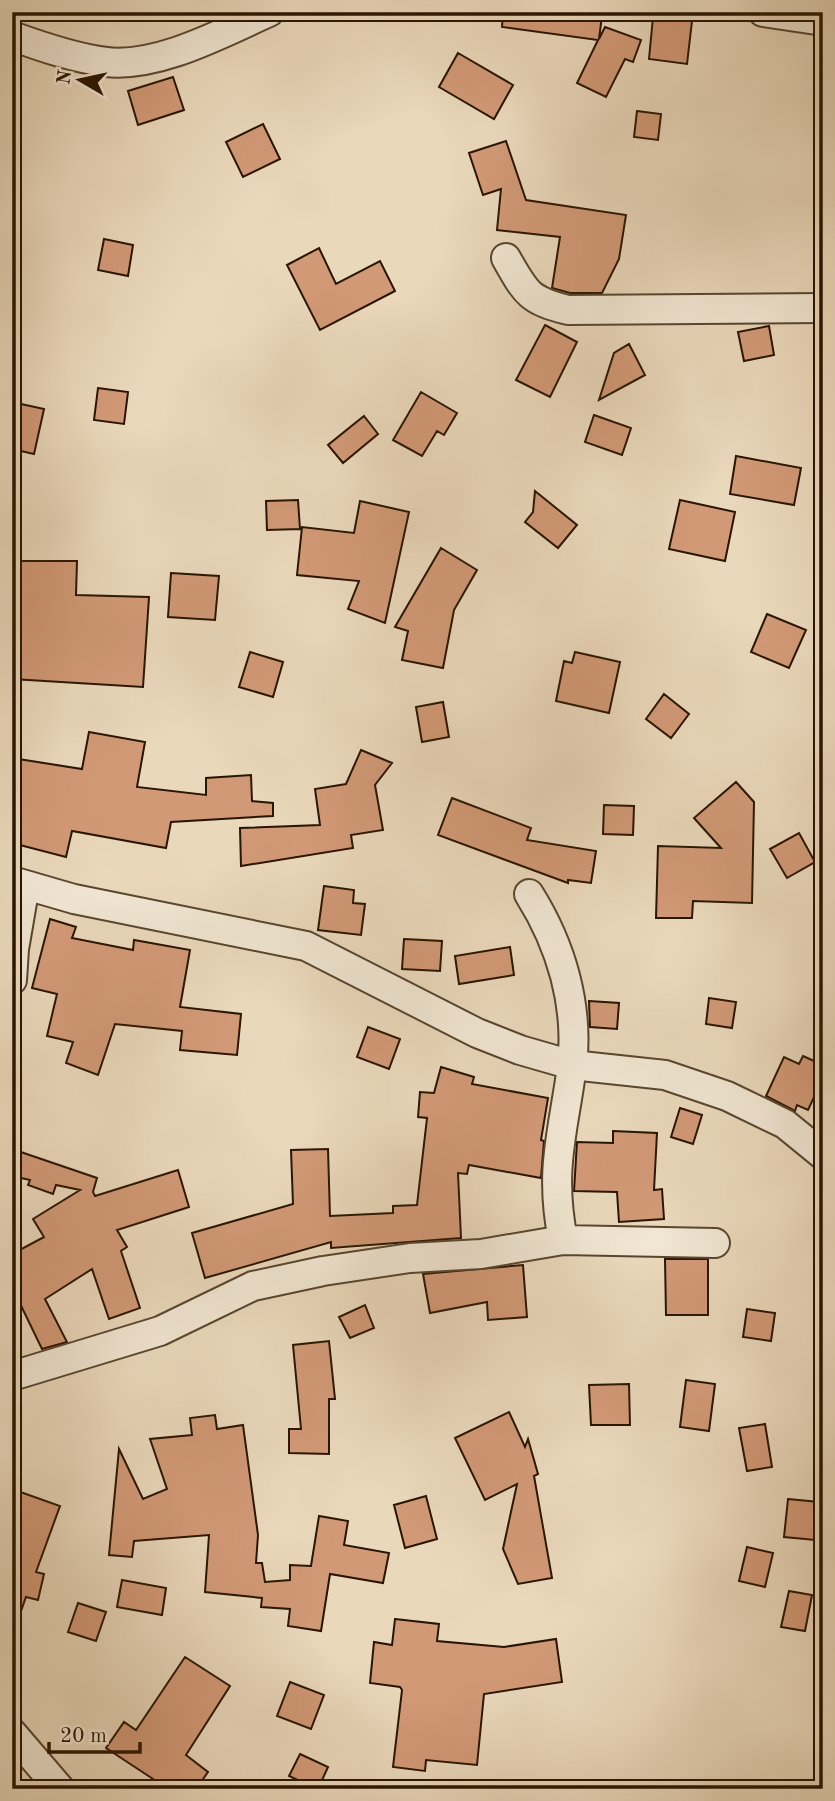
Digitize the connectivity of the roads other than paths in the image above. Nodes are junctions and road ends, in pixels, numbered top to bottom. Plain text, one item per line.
1 (269, 12) edge
2 (763, 12) edge
3 (823, 21) edge
4 (12, 36) edge
5 (506, 258) dead end
6 (823, 308) edge
7 (19, 883) edge
8 (529, 894) dead end
9 (12, 980) edge
10 (572, 1065) junction
11 (823, 1155) edge
12 (563, 1240) junction
13 (715, 1243) dead end
14 (12, 1376) edge
15 (12, 1733) edge
16 (60, 1789) edge

1 - 4 street
2 - 3 street
5 - 6 street
7 - 9 street
7 - 10 street
8 - 10 street
10 - 11 street
10 - 12 street
12 - 13 street
12 - 14 street
15 - 16 street

